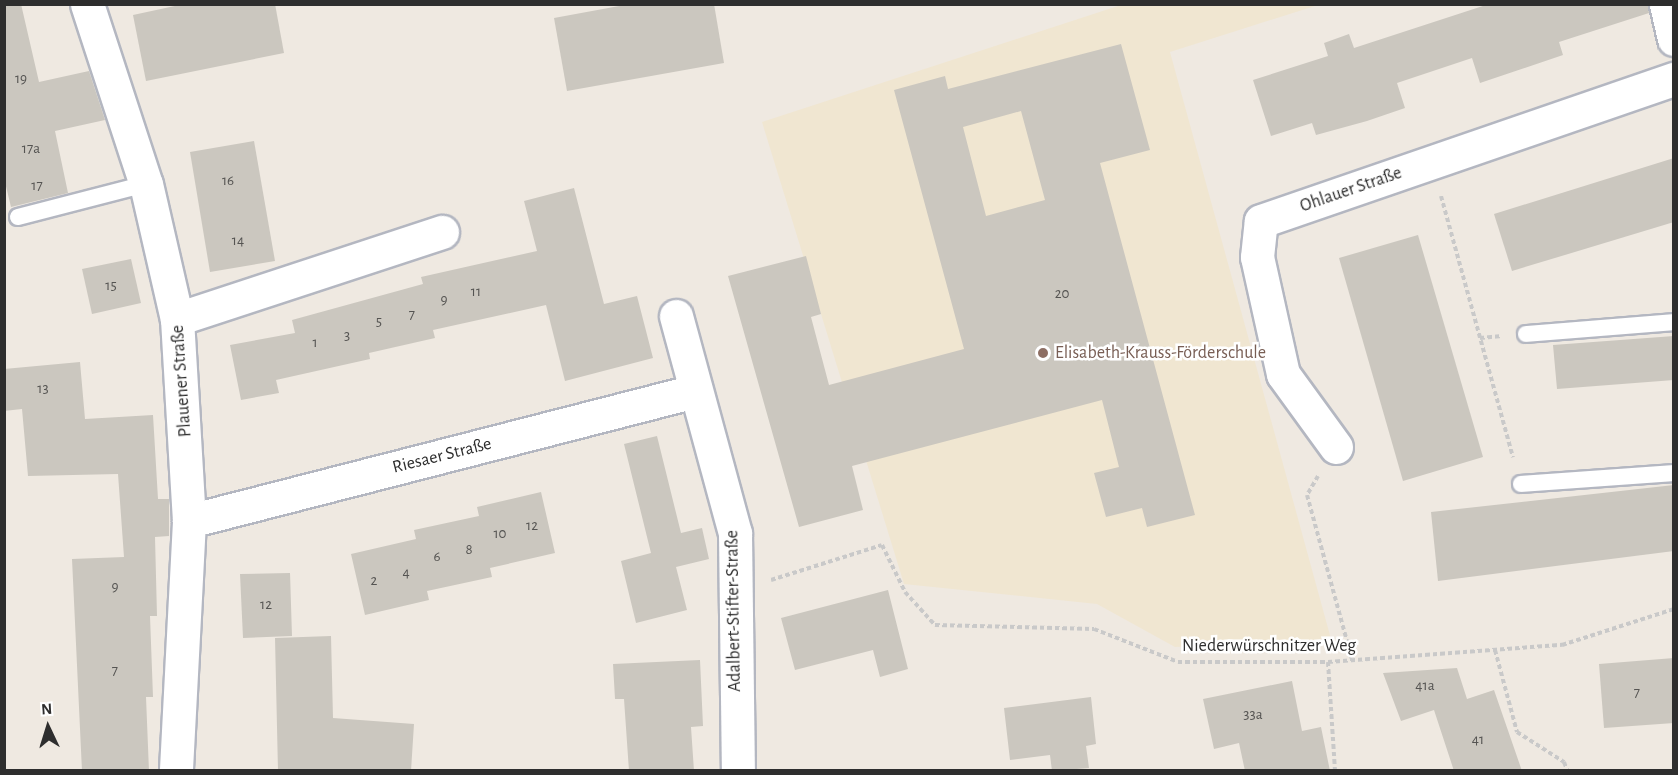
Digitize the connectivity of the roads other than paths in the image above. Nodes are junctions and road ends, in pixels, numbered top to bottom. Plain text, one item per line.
1 (87, 4) edge
2 (1666, 4) edge
3 (1674, 39) edge
4 (1674, 79) edge
5 (146, 184) junction
6 (18, 217) dead end
7 (442, 232) dead end
8 (676, 316) dead end
9 (177, 319) junction
10 (1674, 322) edge
11 (1526, 334) dead end
12 (695, 391) junction
13 (1336, 447) road end
14 (1674, 473) edge
15 (1521, 484) road end
16 (189, 521) junction
17 (176, 771) edge
18 (738, 771) edge

1 - 5 street, Plauener Straße
2 - 3 street
4 - 13 street, Ohlauer Straße
5 - 6 lane
5 - 9 street, Plauener Straße
7 - 9 street
8 - 12 street, Adalbert-Stifter-Straße
9 - 16 street, Plauener Straße
10 - 11 lane
12 - 16 street, Riesaer Straße
12 - 18 street, Adalbert-Stifter-Straße
14 - 15 lane
16 - 17 street, Plauener Straße

